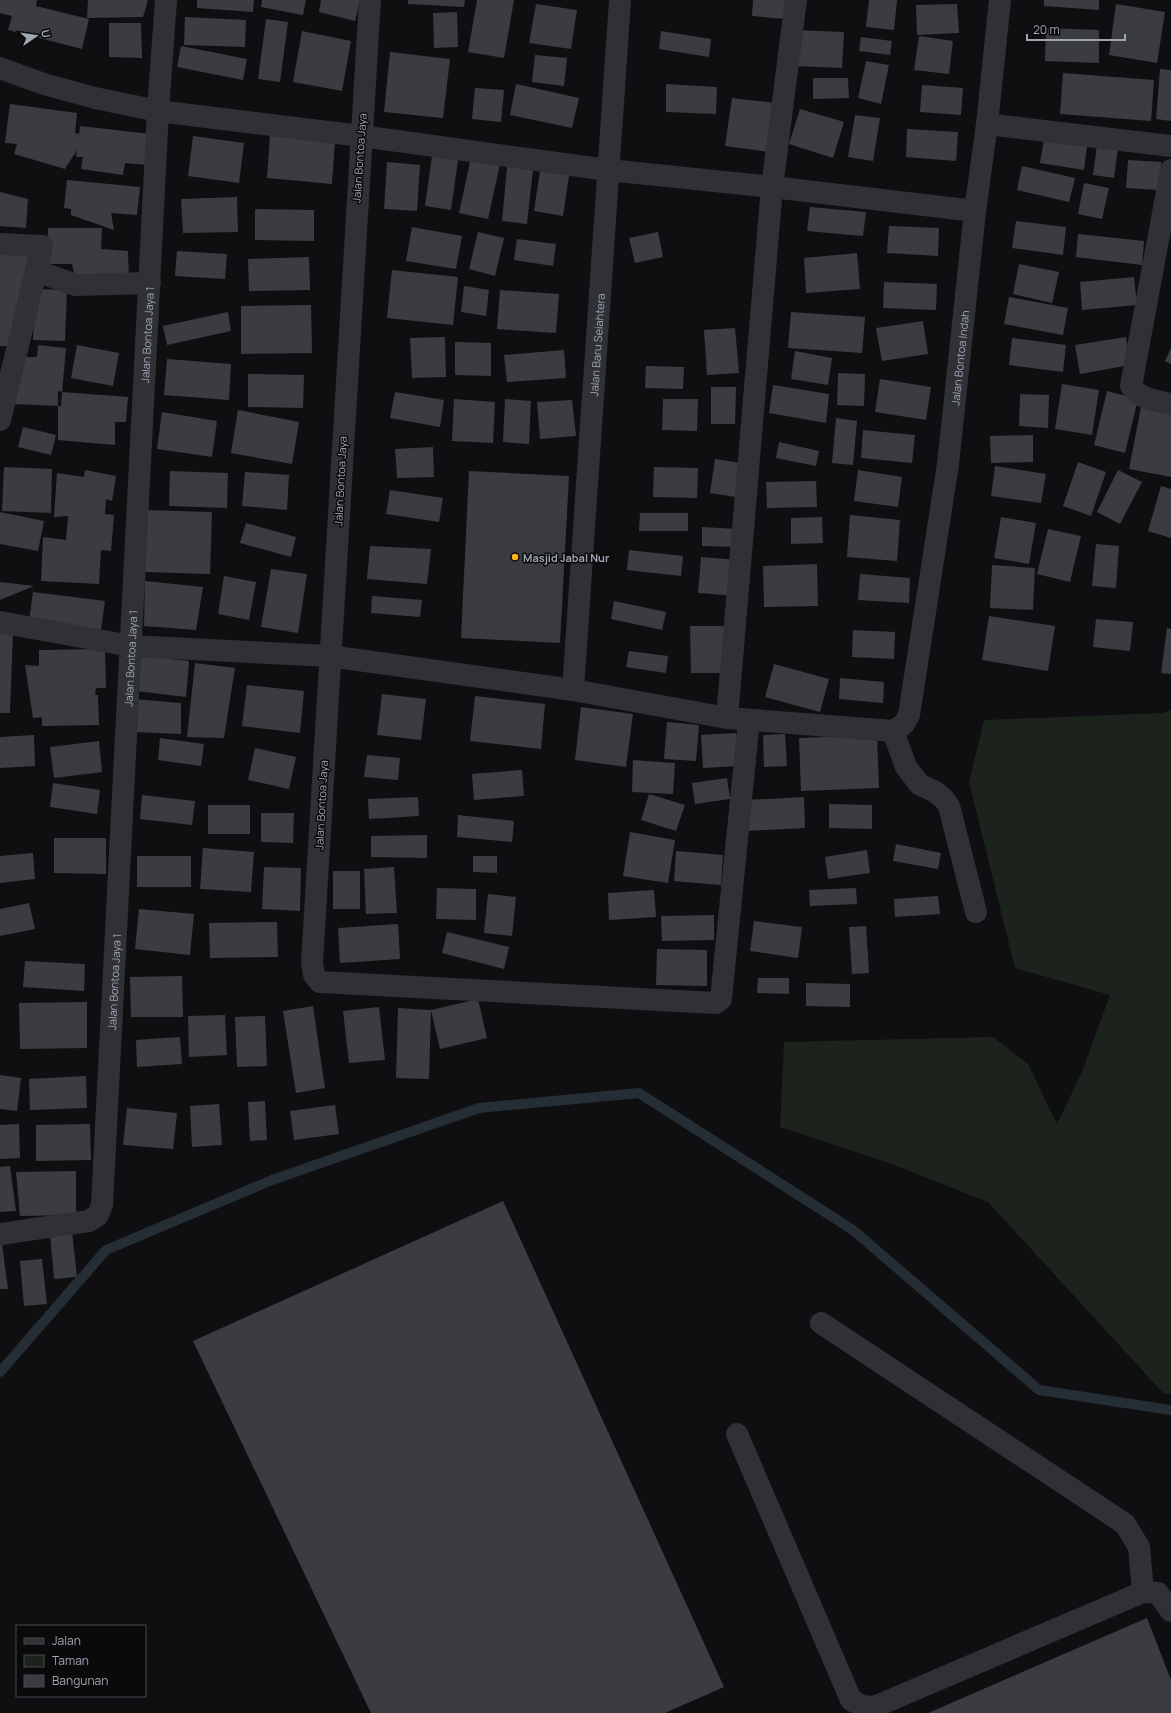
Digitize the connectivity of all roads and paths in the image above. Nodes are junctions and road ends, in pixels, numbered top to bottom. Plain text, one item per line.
1 (166, 0) edge
2 (370, 0) edge
3 (620, 0) edge
4 (796, 0) edge
5 (1000, 0) edge
6 (0, 68) edge
7 (158, 111) junction
8 (987, 124) junction
9 (361, 136) junction
10 (1171, 146) edge
11 (608, 170) junction
12 (1171, 170) edge
13 (772, 187) junction
14 (975, 211) junction
15 (0, 244) edge
16 (36, 271) junction
17 (150, 283) junction
18 (1171, 404) edge
19 (1, 411) edge
20 (0, 622) edge
21 (131, 646) junction
22 (329, 656) junction
23 (573, 690) junction
24 (727, 718) junction
25 (749, 720) junction
26 (893, 731) junction
27 (976, 912) dead end
28 (0, 1234) edge
29 (821, 1323) dead end
30 (737, 1434) dead end
31 (1143, 1592) junction
32 (1171, 1612) edge
33 (856, 1710) edge

1 - 7 street, Jalan Bontoa Jaya 1
2 - 9 street, Jalan Bontoa Jaya
3 - 11 street, Jalan Baru Seiahtera
4 - 13 street
5 - 8 street, Jalan Bontoa Indah
6 - 7 street
7 - 9 street
7 - 17 street, Jalan Bontoa Jaya 1
8 - 10 street
8 - 14 street, Jalan Bontoa Indah
9 - 11 street
9 - 22 street, Jalan Bontoa Jaya
11 - 13 street
11 - 23 street, Jalan Baru Seiahtera
12 - 18 street
13 - 14 street
13 - 24 street
14 - 26 street, Jalan Bontoa Indah
15 - 16 street
16 - 17 street
16 - 19 street
17 - 21 street, Jalan Bontoa Jaya 1
20 - 21 street
21 - 22 street
21 - 28 street, Jalan Bontoa Jaya 1
22 - 23 street
22 - 25 street, Jalan Bontoa Jaya
23 - 24 street
24 - 25 street
25 - 26 street
26 - 27 street
29 - 31 street
30 - 33 street
31 - 32 street
31 - 33 street

